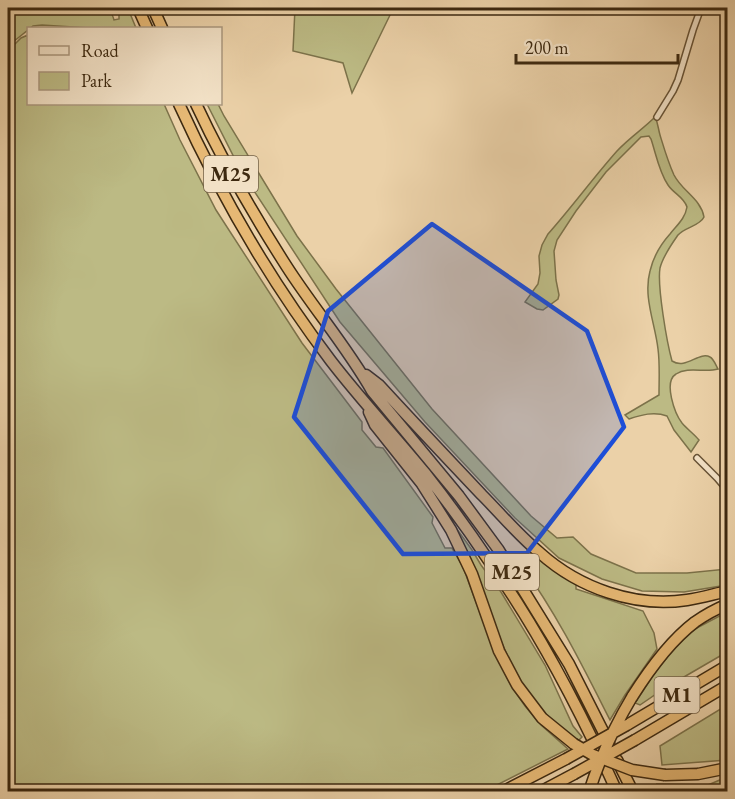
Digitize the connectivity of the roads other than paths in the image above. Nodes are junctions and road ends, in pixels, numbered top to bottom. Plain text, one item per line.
1 (138, 8) edge
2 (153, 8) edge
3 (701, 8) edge
4 (147, 27) edge
5 (162, 27) edge
6 (179, 105) edge
7 (196, 105) edge
8 (657, 117) dead end
9 (361, 372) junction
10 (366, 405) junction
11 (697, 458) dead end
12 (728, 491) edge
13 (728, 591) edge
14 (728, 604) edge
15 (728, 665) edge
16 (728, 685) edge
17 (728, 768) edge
18 (502, 792) edge
19 (540, 792) edge
20 (589, 792) edge
21 (617, 792) edge
22 (633, 792) edge

1 - 4 highway
2 - 5 highway
3 - 8 street
6 - 10 highway, M25
7 - 9 highway, M25
9 - 13 highway
9 - 22 highway, M25
10 - 17 highway, bridge
10 - 21 highway, M25
11 - 12 street
14 - 20 highway, bridge
15 - 18 highway, M1, bridge
16 - 19 highway, M1, bridge

